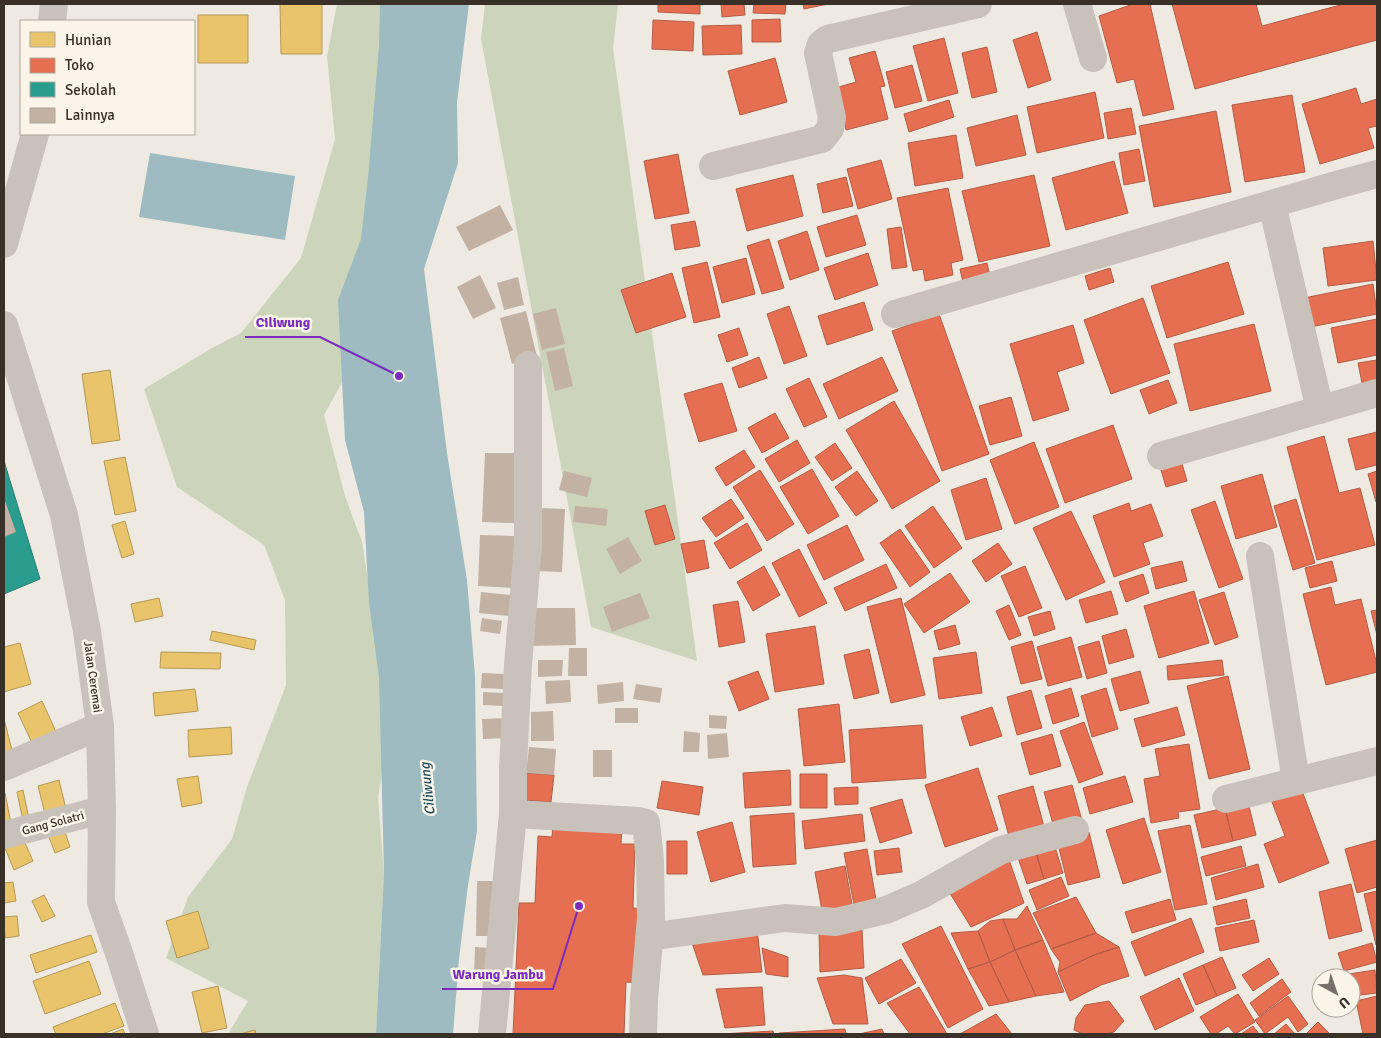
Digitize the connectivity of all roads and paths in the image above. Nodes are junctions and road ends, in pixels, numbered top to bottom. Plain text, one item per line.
1 (54, 4) edge
2 (978, 4) edge
3 (1077, 4) edge
4 (52, 20) edge
5 (1093, 58) dead end
6 (35, 135) edge
7 (713, 166) dead end
8 (1377, 174) edge
9 (1272, 204) junction
10 (4, 244) edge
11 (896, 314) dead end
12 (4, 324) edge
13 (528, 365) dead end
14 (1377, 393) edge
15 (1320, 410) junction
16 (1161, 456) dead end
17 (1260, 556) dead end
18 (100, 726) junction
19 (1377, 761) edge
20 (4, 767) edge
21 (1296, 781) junction
22 (1226, 799) dead end
23 (102, 810) junction
24 (513, 814) junction
25 (1075, 830) dead end
26 (4, 836) edge
27 (649, 937) junction
28 (145, 1034) edge
29 (492, 1034) edge
30 (643, 1034) edge

1 - 4 street
2 - 7 street
3 - 5 street
6 - 10 street
8 - 9 street
9 - 11 street
9 - 15 street
12 - 18 street, Jalan Ceremai
13 - 24 street
14 - 15 street
15 - 16 street
17 - 21 street
18 - 20 street
18 - 23 street, Jalan Ceremai
19 - 21 street
21 - 22 street
23 - 26 street, Gang Solatri
23 - 28 street, Jalan Ceremai
24 - 27 street
24 - 29 street
25 - 27 street
27 - 30 street

